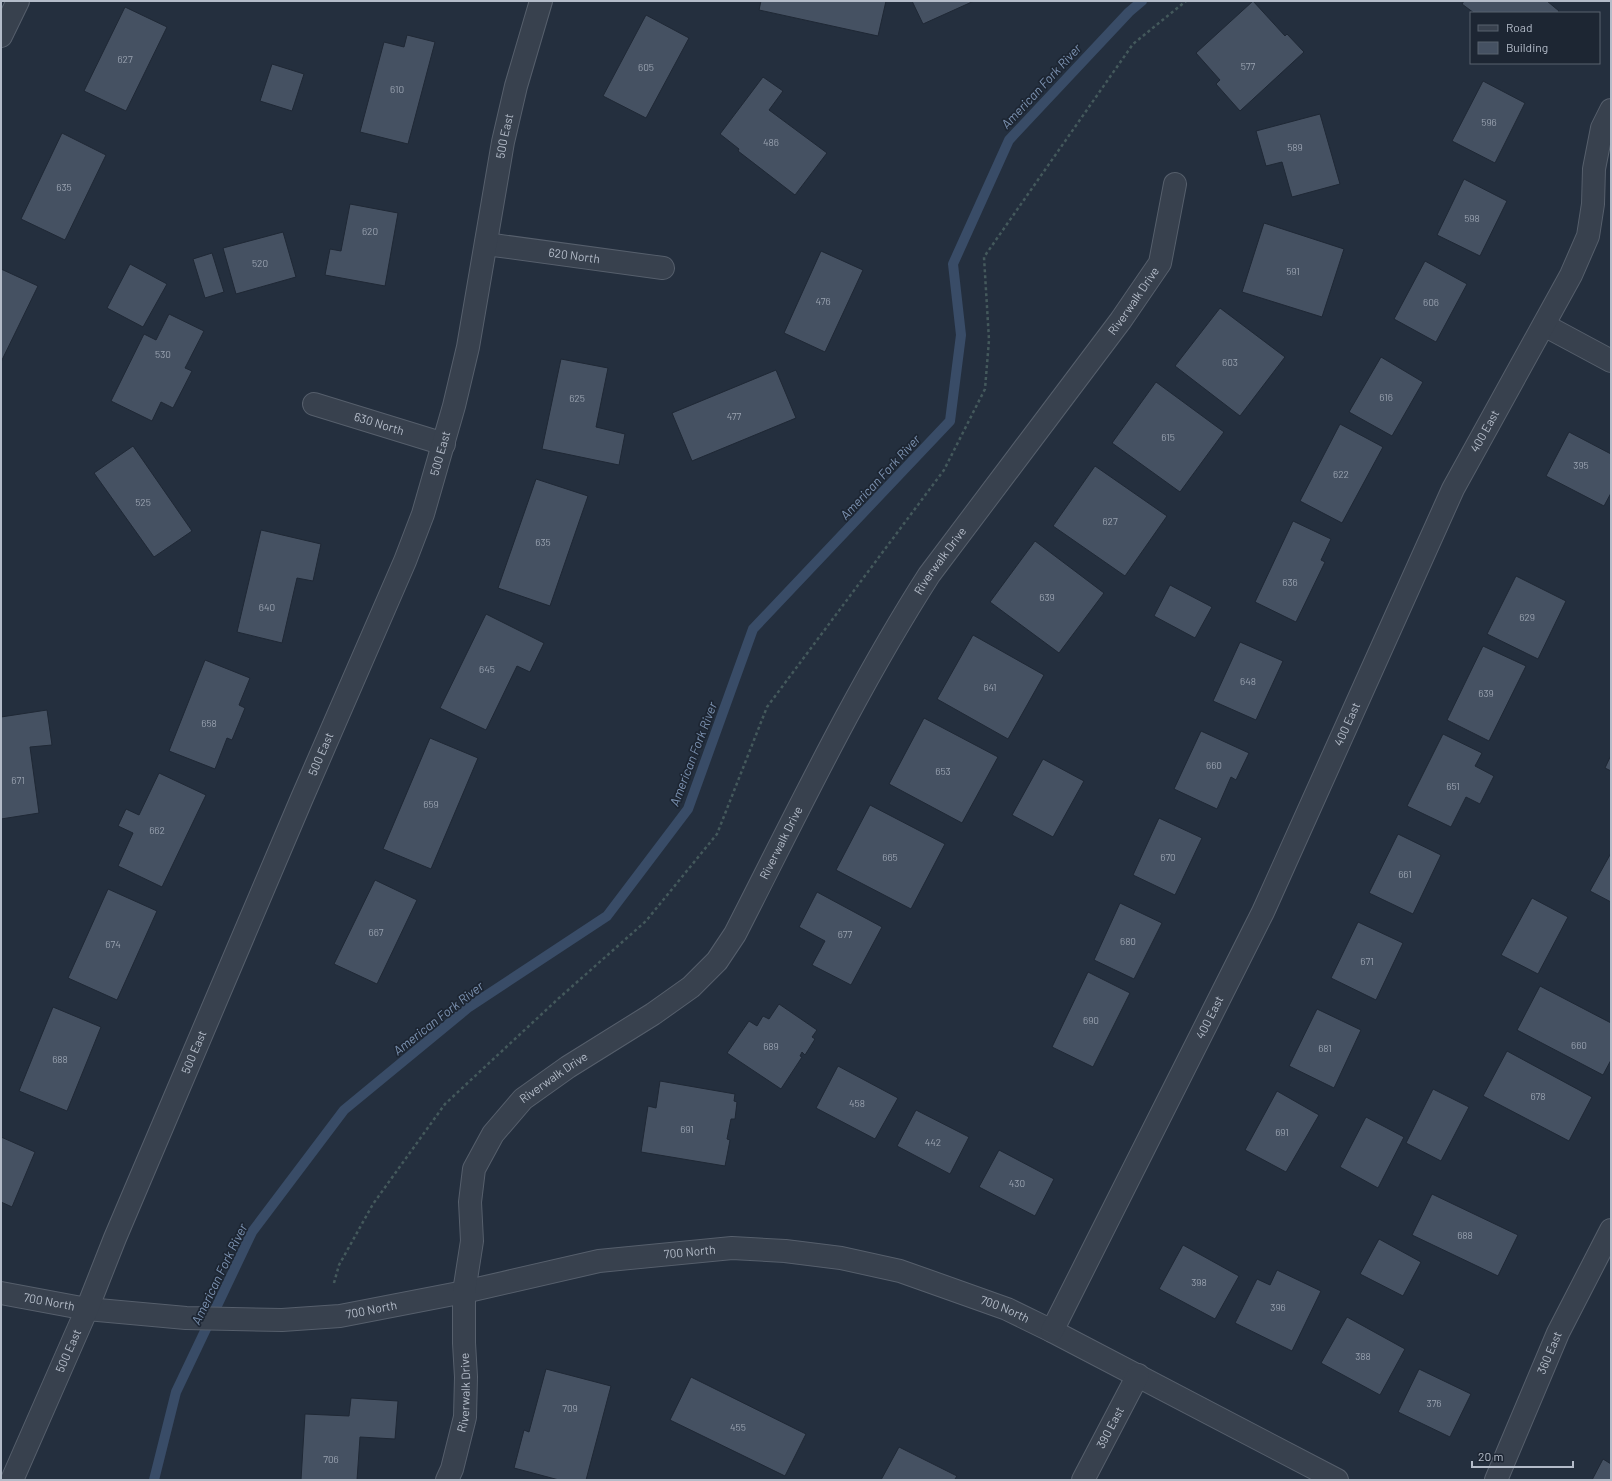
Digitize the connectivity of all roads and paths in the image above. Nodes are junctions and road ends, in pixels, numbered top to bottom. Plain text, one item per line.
1 (18, 1) edge
2 (541, 1) edge
3 (1186, 1) edge
4 (1, 36) edge
5 (1611, 110) edge
6 (1175, 184) dead end
7 (486, 244) junction
8 (663, 268) dead end
9 (1544, 325) junction
10 (1611, 361) edge
11 (314, 404) dead end
12 (444, 444) junction
13 (1611, 1230) edge
14 (334, 1283) dead end
15 (464, 1292) junction
16 (1, 1293) edge
17 (87, 1309) junction
18 (1052, 1331) junction
19 (1138, 1375) junction
20 (12, 1480) edge
21 (447, 1480) edge
22 (1082, 1480) edge
23 (1337, 1480) edge
24 (1496, 1480) edge

1 - 4 street
2 - 7 street, 500 East
3 - 14 path
5 - 9 street, 400 East
6 - 15 street, Riverwalk Drive
7 - 8 street, 620 North
7 - 12 street, 500 East
9 - 10 street
9 - 18 street, 400 East
11 - 12 street, 630 North
12 - 17 street, 500 East
13 - 24 street, 360 East
15 - 17 street, 700 North
15 - 18 street, 700 North
15 - 21 street, Riverwalk Drive
16 - 17 street, 700 North
17 - 20 street, 500 East
18 - 19 street, 700 North
19 - 22 street, 390 East
19 - 23 street, 700 North

